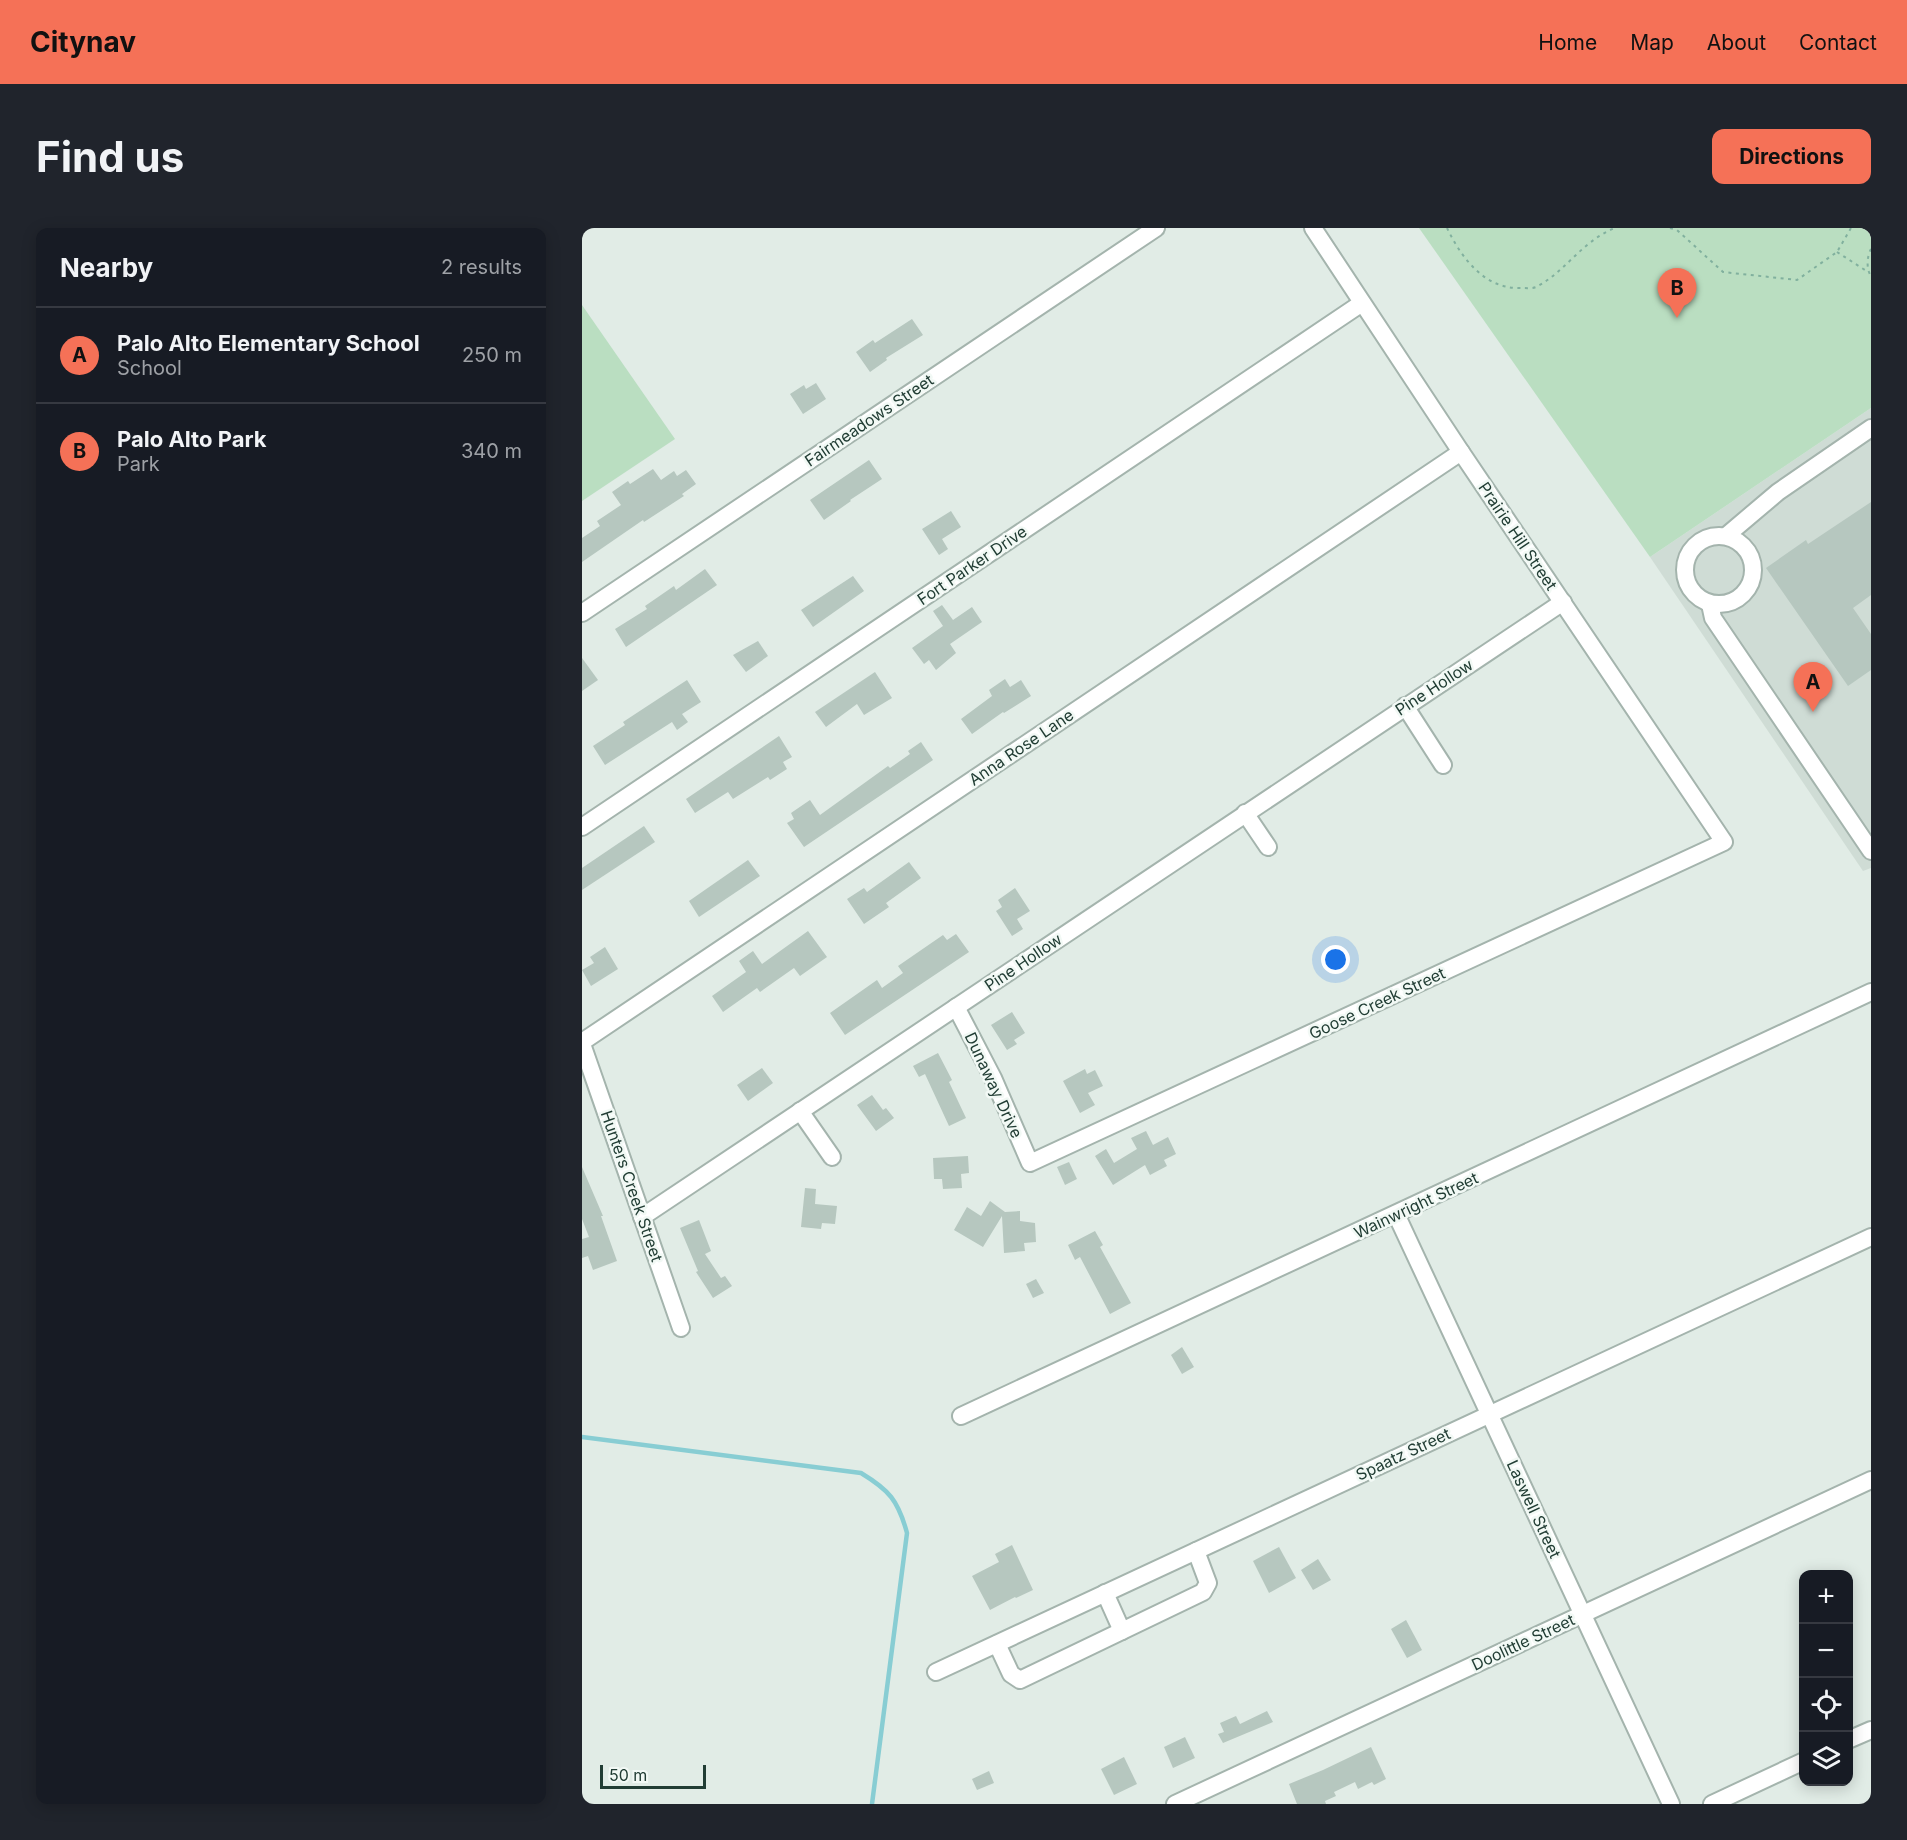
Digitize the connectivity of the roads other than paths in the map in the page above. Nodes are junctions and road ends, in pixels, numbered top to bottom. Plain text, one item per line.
1 (1156, 228) edge
2 (1312, 228) edge
3 (1362, 303) junction
4 (1871, 428) edge
5 (1461, 452) junction
6 (1726, 536) junction
7 (1563, 602) junction
8 (1710, 604) junction
9 (582, 613) edge
10 (1405, 706) junction
11 (1443, 765) dead end
12 (1245, 813) junction
13 (582, 827) edge
14 (1724, 842) joint
15 (1268, 847) dead end
16 (1871, 851) edge
17 (1871, 992) edge
18 (956, 1007) junction
19 (582, 1043) edge
20 (800, 1111) junction
21 (832, 1157) dead end
22 (1030, 1163) joint
23 (1396, 1214) junction
24 (642, 1216) junction
25 (1871, 1237) edge
26 (681, 1328) dead end
27 (1490, 1413) junction
28 (961, 1416) dead end
29 (1871, 1480) edge
30 (1196, 1551) junction
31 (1105, 1593) junction
32 (1582, 1614) junction
33 (1122, 1630) junction
34 (997, 1644) junction
35 (936, 1672) dead end
36 (1871, 1730) edge
37 (1853, 1738) edge
38 (1799, 1763) edge
39 (1175, 1804) edge
40 (1671, 1804) edge
41 (1712, 1804) edge

1 - 9 street, Fairmeadows Street
2 - 3 street, Prairie Hill Street
3 - 5 street, Prairie Hill Street
3 - 13 street, Fort Parker Drive
4 - 6 street
5 - 7 street, Prairie Hill Street
5 - 19 street, Anna Rose Lane
6 - 8 street
6 - 8 street
7 - 10 street, Pine Hollow
7 - 14 street, Prairie Hill Street
8 - 16 street
10 - 11 street
10 - 12 street, Pine Hollow
12 - 15 street
12 - 18 street, Pine Hollow
14 - 22 street, Goose Creek Street
17 - 23 street, Wainwright Street
18 - 20 street, Pine Hollow
18 - 22 street, Dunaway Drive
19 - 24 street, Hunters Creek Street
20 - 21 street
20 - 24 street, Pine Hollow
23 - 27 street, Laswell Street
23 - 28 street, Wainwright Street
24 - 26 street, Hunters Creek Street
25 - 27 street, Spaatz Street
27 - 30 street, Spaatz Street
27 - 32 street, Laswell Street
29 - 32 street, Doolittle Street
30 - 31 street, Spaatz Street
30 - 33 street
31 - 33 street
31 - 34 street, Spaatz Street
32 - 39 street, Doolittle Street
32 - 40 street, Laswell Street
33 - 34 street
34 - 35 street, Spaatz Street
36 - 37 street
38 - 41 street

